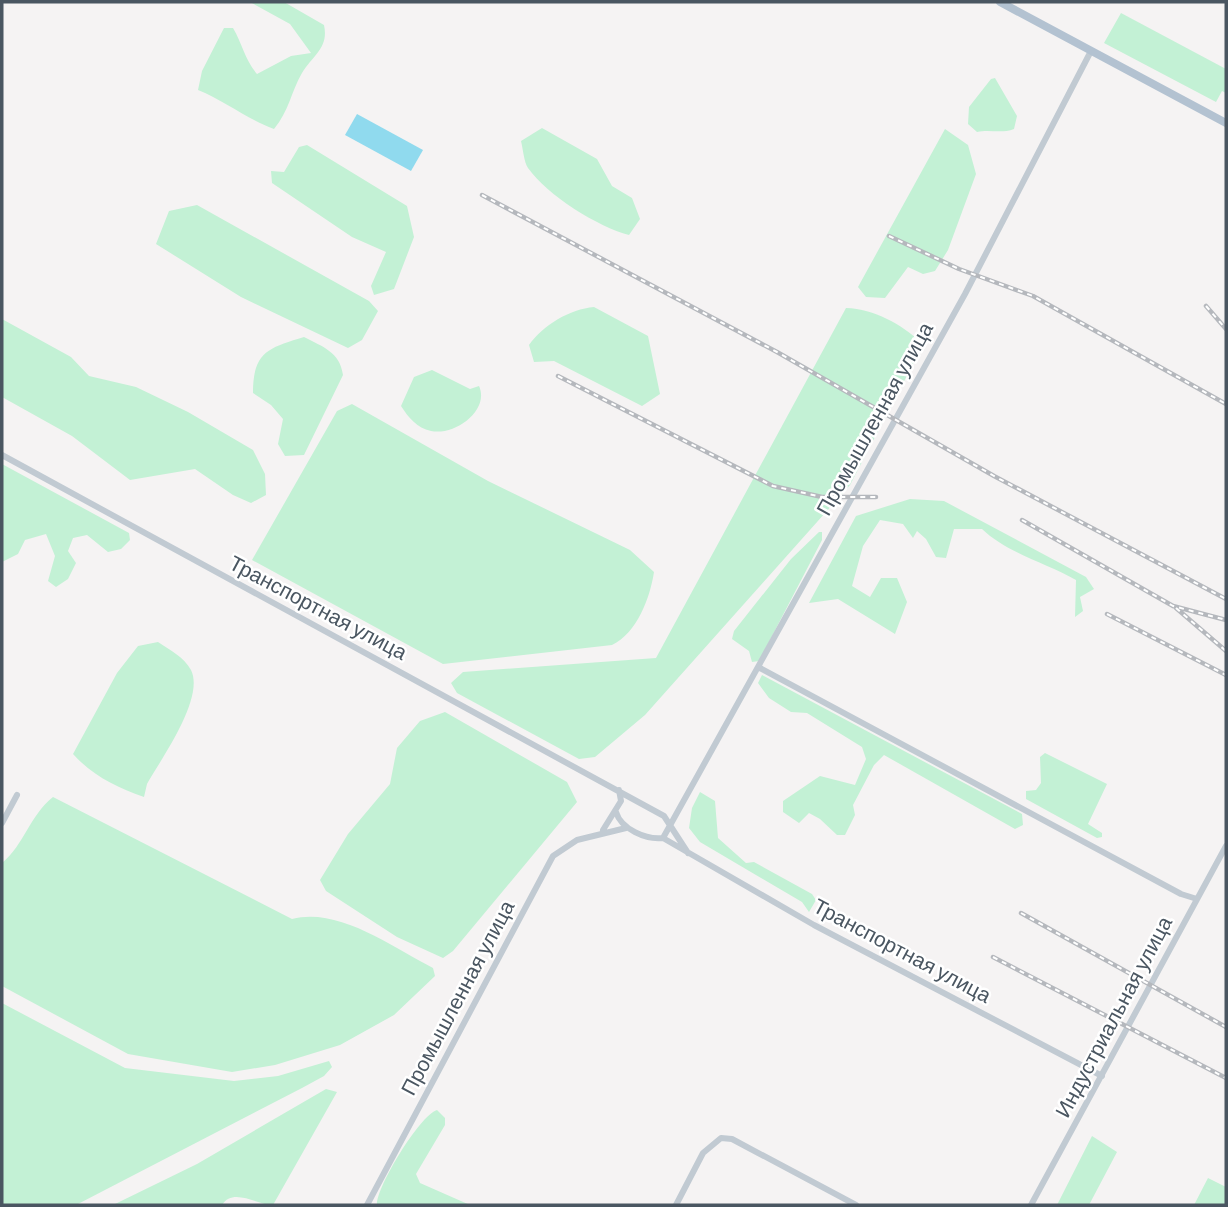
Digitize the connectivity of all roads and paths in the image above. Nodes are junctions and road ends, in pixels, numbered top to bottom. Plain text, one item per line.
1 (1000, 2) edge
2 (1091, 51) junction
3 (1226, 123) edge
4 (2, 455) edge
5 (760, 668) junction
6 (619, 790) junction
7 (17, 795) dead end
8 (633, 798) junction
9 (621, 801) junction
10 (685, 802) junction
11 (616, 812) junction
12 (664, 816) junction
13 (2, 823) edge
14 (670, 826) junction
15 (626, 828) junction
16 (602, 831) junction
17 (663, 838) junction
18 (1226, 846) edge
19 (688, 853) junction
20 (1197, 899) junction
21 (1101, 1076) junction
22 (368, 1205) edge
23 (676, 1205) edge
24 (856, 1205) edge
25 (1031, 1205) edge

1 - 2 main road
2 - 3 main road
2 - 5 street, Промышленная улица
4 - 6 street, Транспортная улица
5 - 10 street, Промышленная улица
5 - 20 street
6 - 8 street, Транспортная улица
6 - 9 street
7 - 13 street
8 - 9 street
8 - 12 street, Транспортная улица
9 - 11 street
10 - 12 street
10 - 14 street, Промышленная улица
11 - 15 street
11 - 16 street
12 - 14 street
14 - 17 street, Промышленная улица
14 - 19 street
15 - 16 street
15 - 17 street, Транспортная улица
16 - 22 street, Промышленная улица
17 - 19 street, Транспортная улица
18 - 20 street, Индустриальная улица
19 - 21 street, Транспортная улица
20 - 21 street, Индустриальная улица
21 - 25 street, Индустриальная улица
23 - 24 street

